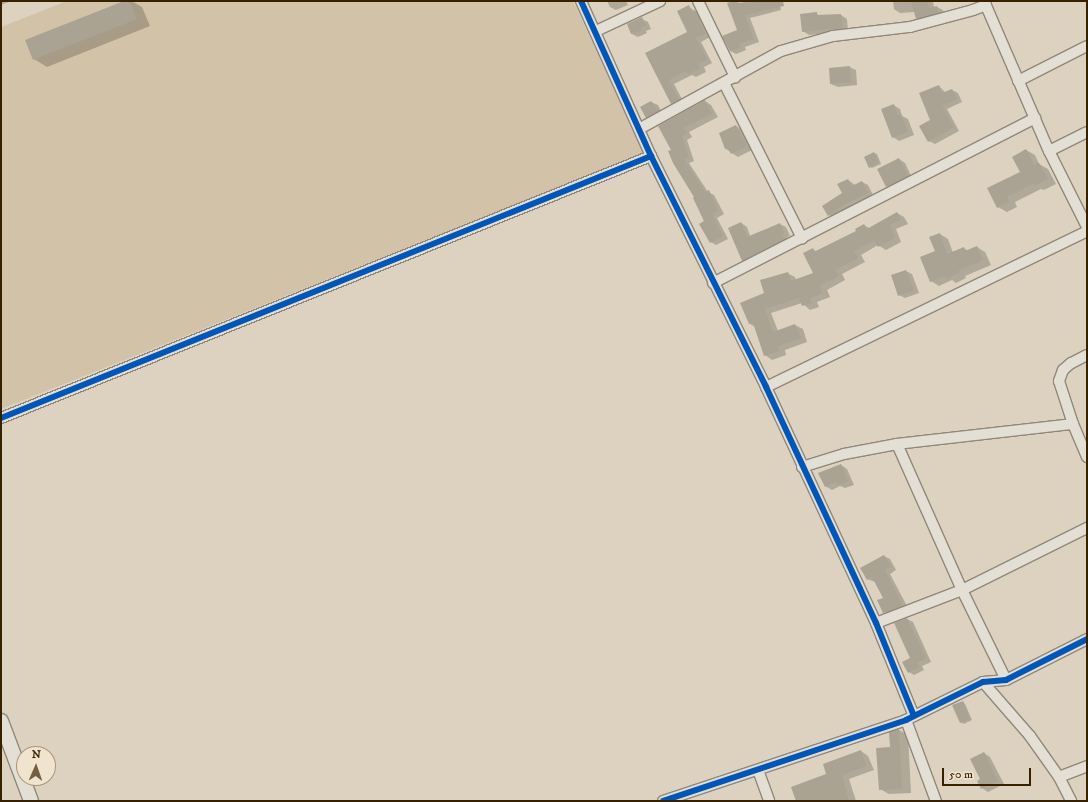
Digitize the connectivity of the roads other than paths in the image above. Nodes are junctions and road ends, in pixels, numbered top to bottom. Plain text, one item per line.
1 (582, 1) edge
2 (660, 1) edge
3 (698, 1) edge
4 (985, 3) edge
5 (596, 31) junction
6 (1087, 46) edge
7 (735, 77) junction
8 (1018, 82) junction
9 (724, 83) junction
10 (1035, 118) junction
11 (639, 129) junction
12 (1087, 132) edge
13 (1049, 151) junction
14 (651, 156) junction
15 (1087, 227) edge
16 (1087, 231) edge
17 (802, 238) junction
18 (713, 284) junction
19 (1087, 355) edge
20 (766, 387) junction
21 (1, 418) edge
22 (1073, 424) junction
23 (897, 444) junction
24 (1087, 457) edge
25 (802, 467) junction
26 (1087, 528) edge
27 (962, 590) junction
28 (876, 623) junction
29 (1087, 639) edge
30 (1006, 680) junction
31 (983, 682) junction
32 (910, 718) junction
33 (1, 721) edge
34 (1087, 766) edge
35 (758, 770) junction
36 (1059, 777) junction
37 (31, 801) edge
38 (663, 801) edge
39 (769, 801) edge
40 (936, 801) edge
41 (1071, 801) edge

1 - 5 street
2 - 5 street
3 - 7 street
4 - 7 street
4 - 8 street
5 - 11 street
6 - 8 street
7 - 9 street
8 - 10 street
9 - 11 street
9 - 17 street
10 - 13 street
10 - 17 street
11 - 14 street
12 - 13 street
13 - 15 street
14 - 18 street
14 - 21 street
16 - 20 street
17 - 18 street
18 - 20 street
19 - 22 street
20 - 25 street
22 - 23 street
22 - 24 street
23 - 25 street
23 - 27 street
25 - 28 street
26 - 27 street
27 - 28 street
27 - 30 street
28 - 32 street
29 - 30 street
30 - 31 street
31 - 32 street
31 - 36 street
32 - 35 street
32 - 40 street
33 - 37 main road
34 - 36 street
35 - 38 street
35 - 39 street
36 - 41 street

